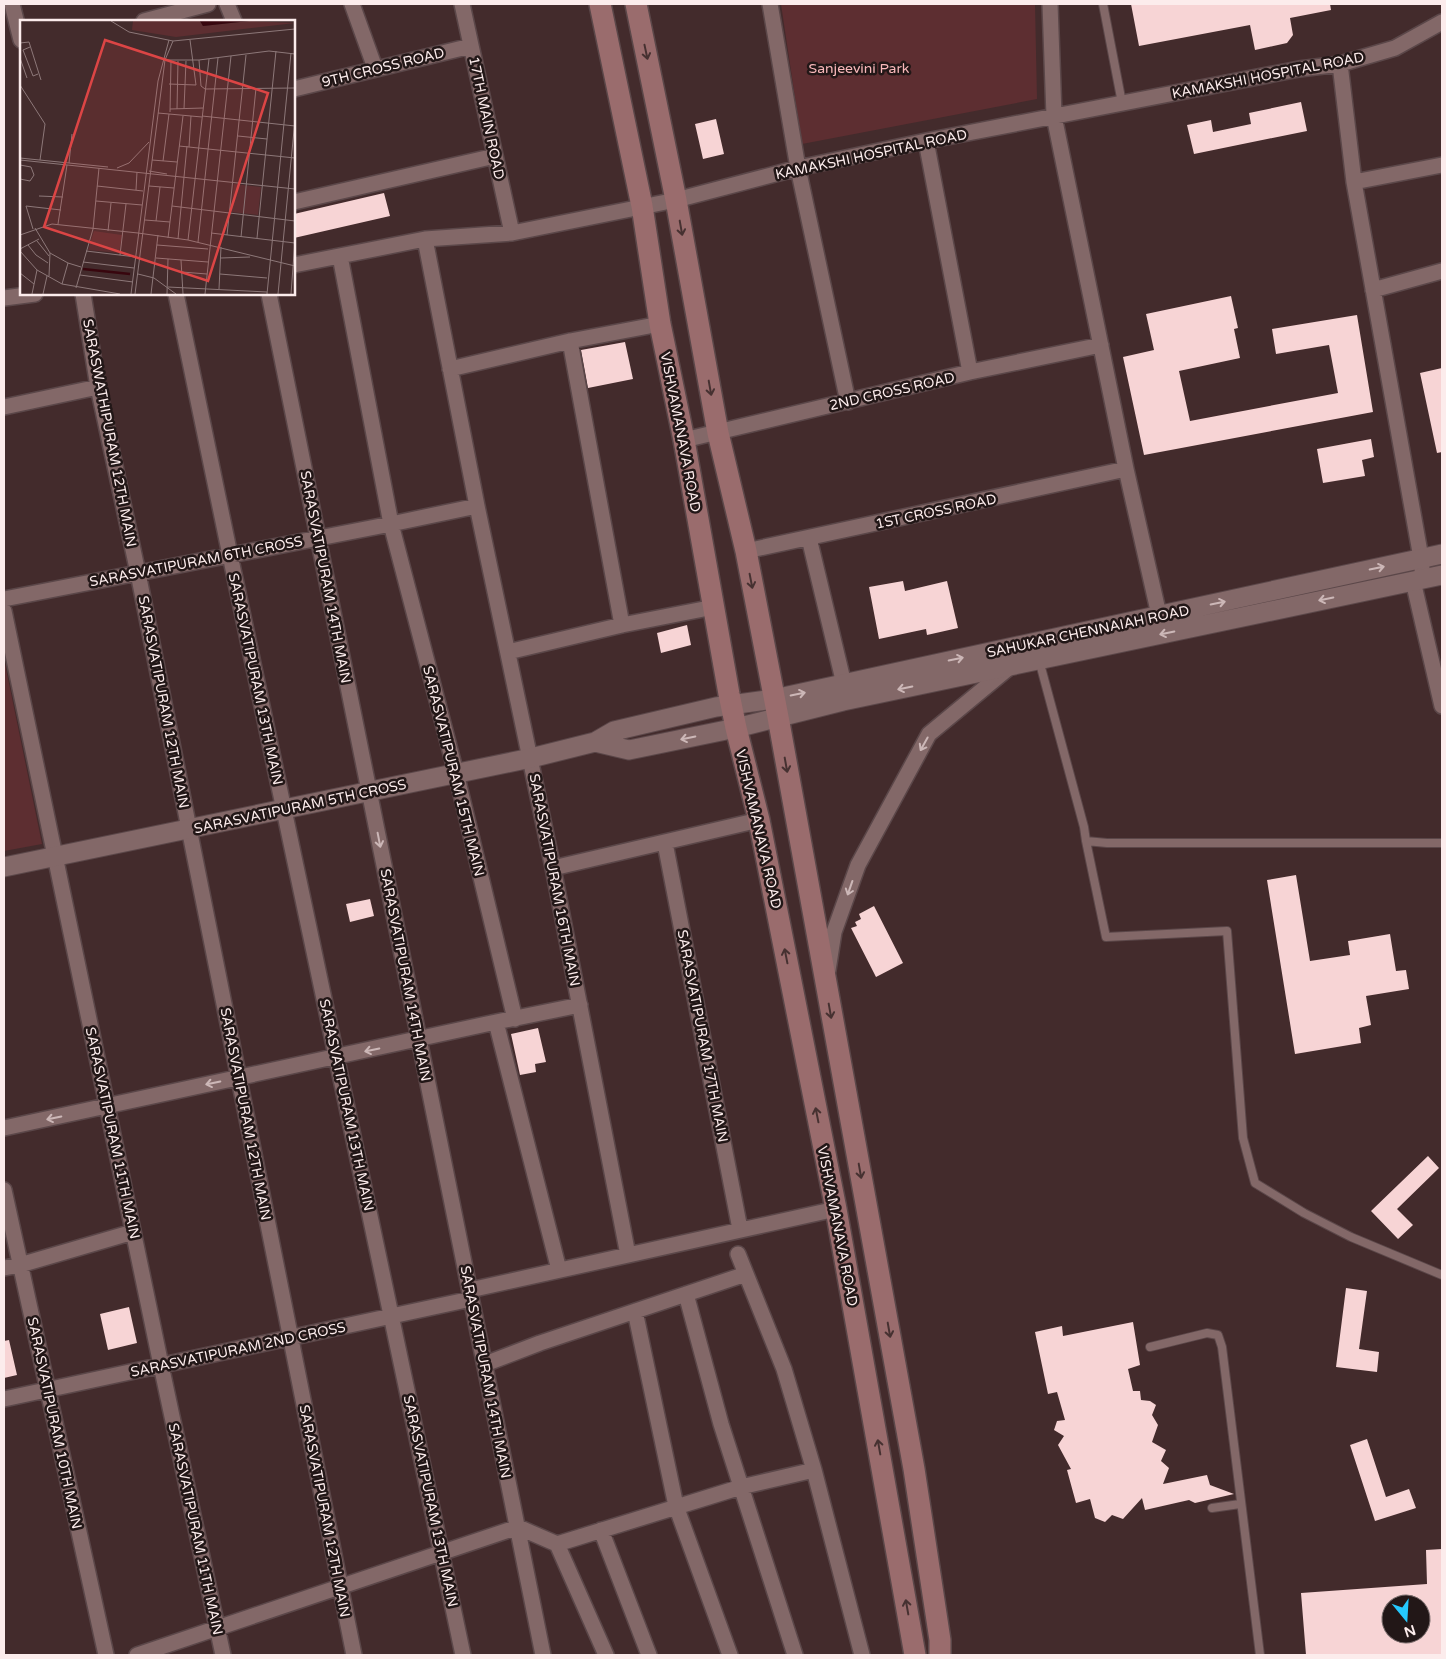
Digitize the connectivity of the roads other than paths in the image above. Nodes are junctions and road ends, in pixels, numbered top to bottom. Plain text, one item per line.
1 (12, 4) edge
2 (208, 4) edge
3 (227, 4) edge
4 (352, 4) edge
5 (462, 4) edge
6 (600, 4) edge
7 (636, 4) edge
8 (770, 4) edge
9 (1050, 4) edge
10 (1103, 4) edge
11 (148, 20) edge
12 (234, 20) edge
13 (1442, 22) edge
14 (20, 36) edge
15 (471, 46) junction
16 (1340, 64) junction
17 (375, 68) junction
18 (295, 89) edge
19 (1122, 103) junction
20 (1054, 116) junction
21 (926, 141) junction
22 (495, 156) junction
23 (1442, 165) edge
24 (798, 168) junction
25 (1354, 182) junction
26 (676, 200) junction
27 (295, 202) edge
28 (642, 206) junction
29 (512, 233) junction
30 (425, 239) junction
31 (340, 256) junction
32 (295, 265) edge
33 (1442, 270) edge
34 (1372, 290) junction
35 (27, 295) edge
36 (83, 295) edge
37 (176, 295) edge
38 (269, 295) edge
39 (4, 298) edge
40 (660, 324) junction
41 (570, 341) junction
42 (1101, 345) junction
43 (450, 369) junction
44 (970, 372) junction
45 (98, 387) junction
46 (848, 402) junction
47 (4, 407) edge
48 (718, 433) junction
49 (684, 440) junction
50 (1126, 469) junction
51 (477, 506) junction
52 (391, 524) junction
53 (318, 537) junction
54 (809, 538) junction
55 (746, 551) junction
56 (1442, 554) edge
57 (230, 555) junction
58 (1421, 558) junction
59 (138, 573) junction
60 (1442, 575) edge
61 (1418, 580) junction
62 (4, 599) edge
63 (714, 607) junction
64 (4, 610) edge
65 (1159, 616) junction
66 (622, 625) junction
67 (508, 652) junction
68 (1039, 660) junction
69 (1012, 666) junction
70 (844, 684) junction
71 (732, 706) junction
72 (1442, 706) edge
73 (776, 708) junction
74 (736, 728) junction
75 (595, 742) junction
76 (531, 758) junction
77 (456, 773) junction
78 (369, 792) junction
79 (284, 809) junction
80 (759, 820) junction
81 (189, 829) junction
82 (1086, 841) junction
83 (665, 843) junction
84 (1442, 843) edge
85 (55, 856) junction
86 (4, 867) edge
87 (553, 868) junction
88 (825, 984) junction
89 (580, 1005) junction
90 (516, 1019) junction
91 (496, 1022) junction
92 (419, 1040) junction
93 (336, 1057) junction
94 (239, 1078) junction
95 (107, 1106) junction
96 (4, 1128) edge
97 (4, 1190) edge
98 (836, 1209) junction
99 (740, 1229) junction
100 (133, 1232) junction
101 (738, 1254) dead end
102 (628, 1255) junction
103 (20, 1265) junction
104 (4, 1268) edge
105 (559, 1270) junction
106 (746, 1274) junction
107 (1442, 1275) edge
108 (471, 1294) junction
109 (686, 1294) junction
110 (635, 1312) junction
111 (391, 1316) junction
112 (291, 1338) junction
113 (1150, 1347) dead end
114 (485, 1364) junction
115 (161, 1366) junction
116 (47, 1390) junction
117 (4, 1399) edge
118 (814, 1470) junction
119 (741, 1487) junction
120 (1240, 1504) junction
121 (676, 1506) junction
122 (1212, 1508) dead end
123 (518, 1527) junction
124 (601, 1530) junction
125 (557, 1544) junction
126 (442, 1552) junction
127 (340, 1587) junction
128 (218, 1628) junction
129 (106, 1655) edge
130 (137, 1655) edge
131 (223, 1655) edge
132 (354, 1655) edge
133 (464, 1655) edge
134 (543, 1655) edge
135 (606, 1655) edge
136 (649, 1655) edge
137 (730, 1655) edge
138 (796, 1655) edge
139 (862, 1655) edge
140 (914, 1655) edge
141 (940, 1655) edge
142 (1260, 1655) edge

1 - 14 street
2 - 11 street
3 - 12 street
4 - 17 street
5 - 15 street, 17TH MAIN ROAD
6 - 28 main road, VISHVAMANAVA ROAD
7 -> 26 main road
8 - 24 street
9 - 20 street
10 - 19 lane
13 - 16 street, KAMAKSHI HOSPITAL ROAD
15 - 17 street, 9TH CROSS ROAD
15 - 22 street, 17TH MAIN ROAD
16 - 19 street, KAMAKSHI HOSPITAL ROAD
16 - 25 street
17 - 18 street, 9TH CROSS ROAD
19 - 20 street, KAMAKSHI HOSPITAL ROAD
20 - 21 street, KAMAKSHI HOSPITAL ROAD
20 - 42 street
21 - 24 street, KAMAKSHI HOSPITAL ROAD
21 - 44 street
22 - 27 street
22 - 29 street, 17TH MAIN ROAD
23 - 25 street
24 - 26 street, KAMAKSHI HOSPITAL ROAD
24 - 46 street
25 - 34 street
26 - 28 street, KAMAKSHI HOSPITAL ROAD
26 -> 48 main road
28 - 29 street, KAMAKSHI HOSPITAL ROAD
28 - 40 main road, VISHVAMANAVA ROAD
29 - 30 street, KAMAKSHI HOSPITAL ROAD
30 - 31 street, KAMAKSHI HOSPITAL ROAD
30 - 43 street, SARASVATIPURAM 16TH MAIN
31 - 32 street, KAMAKSHI HOSPITAL ROAD
31 - 52 street, SARASVATIPURAM 15TH MAIN
33 - 34 street
34 - 58 street
35 - 39 street
36 - 45 street, SARASWATHIPURAM 12TH MAIN
37 - 57 street, SARASVATIPURAM 13TH MAIN
38 - 53 street, SARASVATIPURAM 14TH MAIN
40 - 41 street
40 - 49 main road, VISHVAMANAVA ROAD
41 - 43 street
41 - 66 street
42 - 44 street, 2ND CROSS ROAD
42 - 50 street
43 - 51 street, SARASVATIPURAM 16TH MAIN
44 - 46 street, 2ND CROSS ROAD
45 - 47 street
45 - 59 street, SARASWATHIPURAM 12TH MAIN
46 - 48 street, 2ND CROSS ROAD
48 - 49 street, 2ND CROSS ROAD
48 - 55 main road
49 - 63 main road, VISHVAMANAVA ROAD
50 - 54 street, 1ST CROSS ROAD
50 - 65 street
51 - 52 street, SARASVATIPURAM 6TH CROSS
51 - 67 street, SARASVATIPURAM 16TH MAIN
52 - 53 street, SARASVATIPURAM 6TH CROSS
52 - 77 street, SARASVATIPURAM 15TH MAIN
53 - 57 street, SARASVATIPURAM 6TH CROSS
53 - 78 street, SARASVATIPURAM 14TH MAIN
54 - 55 street, 1ST CROSS ROAD
54 - 70 street
55 -> 73 main road
56 - 58 street, SAHUKAR CHENNAIAH ROAD
57 - 59 street, SARASVATIPURAM 6TH CROSS
57 - 79 street, SARASVATIPURAM 13TH MAIN
58 - 61 street
65 -> 58 street, SAHUKAR CHENNAIAH ROAD
59 - 62 street, SARASVATIPURAM 6TH CROSS
59 - 81 street, SARASVATIPURAM 12TH MAIN
60 - 61 street, SAHUKAR CHENNAIAH ROAD
61 -> 68 street, SAHUKAR CHENNAIAH ROAD
61 - 72 street
63 - 66 street
63 - 71 main road, VISHVAMANAVA ROAD
64 - 85 street, SARASVATIPURAM 11TH MAIN
70 -> 65 street, SAHUKAR CHENNAIAH ROAD
66 - 67 street
67 - 76 street, SARASVATIPURAM 16TH MAIN
68 - 69 street, SAHUKAR CHENNAIAH ROAD
68 - 82 lane
69 -> 73 street, SAHUKAR CHENNAIAH ROAD
69 -> 88 street
73 -> 70 street, SAHUKAR CHENNAIAH ROAD
71 - 73 street, SAHUKAR CHENNAIAH ROAD
71 - 74 main road, VISHVAMANAVA ROAD
71 - 75 street, SARASVATIPURAM 5TH CROSS
73 - 74 street, SAHUKAR CHENNAIAH ROAD
73 -> 88 main road
74 -> 75 street, SARASVATIPURAM 5TH CROSS
74 - 80 main road, VISHVAMANAVA ROAD
75 - 76 street, SARASVATIPURAM 5TH CROSS
76 - 77 street, SARASVATIPURAM 5TH CROSS
76 - 87 street, SARASVATIPURAM 16TH MAIN
77 - 78 street, SARASVATIPURAM 5TH CROSS
77 - 90 street, SARASVATIPURAM 15TH MAIN
78 - 79 street, SARASVATIPURAM 5TH CROSS
78 -> 92 street, SARASVATIPURAM 14TH MAIN
79 - 81 street, SARASVATIPURAM 5TH CROSS
79 - 93 street, SARASVATIPURAM 13TH MAIN
80 - 83 street
98 -> 80 main road, VISHVAMANAVA ROAD
81 - 85 street, SARASVATIPURAM 5TH CROSS
81 - 94 street, SARASVATIPURAM 12TH MAIN
82 - 84 lane
82 - 107 lane
83 - 87 street
83 - 99 street, SARASVATIPURAM 17TH MAIN
85 - 86 street, SARASVATIPURAM 5TH CROSS
85 - 95 street, SARASVATIPURAM 11TH MAIN
87 - 89 street, SARASVATIPURAM 16TH MAIN
88 -> 141 main road
89 - 90 street
89 - 102 street, SARASVATIPURAM 16TH MAIN
90 - 91 street
91 - 92 street
91 - 105 street
92 -> 93 street
92 - 108 street, SARASVATIPURAM 14TH MAIN
93 - 94 street
93 - 111 street, SARASVATIPURAM 13TH MAIN
94 -> 95 street
94 - 112 street, SARASVATIPURAM 12TH MAIN
95 -> 96 street
95 - 100 street, SARASVATIPURAM 11TH MAIN
97 - 103 street, SARASVATIPURAM 10TH MAIN
98 - 99 street, SARASVATIPURAM 2ND CROSS
140 -> 98 main road, VISHVAMANAVA ROAD
99 - 102 street, SARASVATIPURAM 2ND CROSS
100 - 103 street
100 - 115 street, SARASVATIPURAM 11TH MAIN
101 - 106 street
102 - 105 street, SARASVATIPURAM 2ND CROSS
103 - 104 street
103 - 116 street, SARASVATIPURAM 10TH MAIN
105 - 108 street, SARASVATIPURAM 2ND CROSS
106 - 109 street
106 - 118 street
108 - 111 street, SARASVATIPURAM 2ND CROSS
108 - 114 street, SARASVATIPURAM 14TH MAIN
109 - 110 street
109 - 119 street
110 - 114 street
110 - 121 street
111 - 112 street, SARASVATIPURAM 2ND CROSS
111 - 126 street, SARASVATIPURAM 13TH MAIN
112 - 115 street, SARASVATIPURAM 2ND CROSS
112 - 127 street, SARASVATIPURAM 12TH MAIN
113 - 120 lane
114 - 123 street, SARASVATIPURAM 14TH MAIN
115 - 116 street, SARASVATIPURAM 2ND CROSS
115 - 128 street, SARASVATIPURAM 11TH MAIN
116 - 117 street, SARASVATIPURAM 2ND CROSS
116 - 129 street, SARASVATIPURAM 10TH MAIN
118 - 119 street
118 - 139 street
119 - 121 street
119 - 138 street
120 - 122 lane
120 - 142 lane
121 - 124 street
121 - 137 street
123 - 125 street
123 - 126 street
123 - 134 street, SARASVATIPURAM 14TH MAIN
124 - 125 street
124 - 136 street
125 - 135 street
126 - 127 street
126 - 133 street, SARASVATIPURAM 13TH MAIN
127 - 128 street
127 - 132 street, SARASVATIPURAM 12TH MAIN
128 - 130 street
128 - 131 street, SARASVATIPURAM 11TH MAIN

